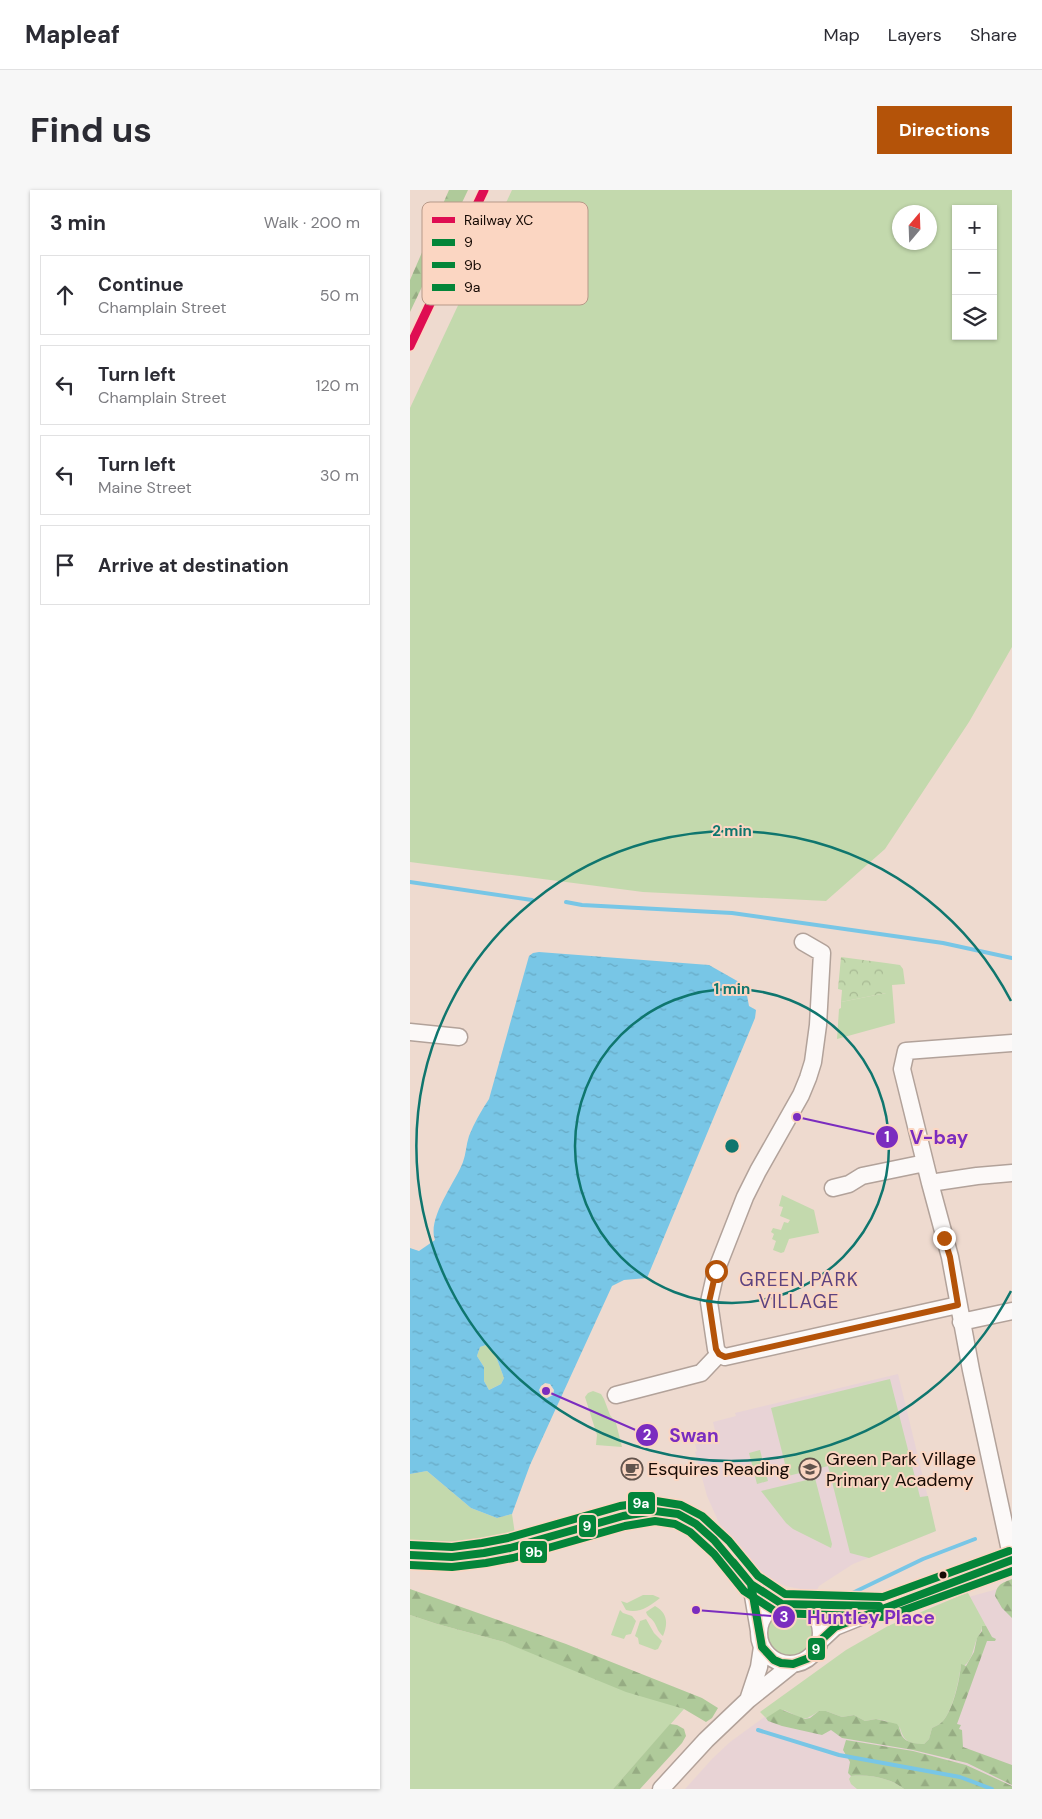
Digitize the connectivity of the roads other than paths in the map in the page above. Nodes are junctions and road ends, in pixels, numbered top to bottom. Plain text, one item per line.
1 (804, 942) dead end
2 (410, 1032) edge
3 (459, 1037) dead end
4 (1012, 1043) edge
5 (925, 1163) junction
6 (1012, 1173) edge
7 (930, 1183) junction
8 (834, 1188) dead end
9 (958, 1305) junction
10 (1012, 1311) edge
11 (961, 1322) junction
12 (719, 1354) junction
13 (616, 1395) dead end
14 (410, 1555) edge
15 (1012, 1560) edge
16 (751, 1584) junction
17 (782, 1604) junction
18 (799, 1604) junction
19 (885, 1607) junction
20 (761, 1639) junction
21 (820, 1641) junction
22 (793, 1664) junction
23 (748, 1700) junction
24 (662, 1789) edge

1 - 12 street
2 - 3 street
4 - 5 street
5 - 7 street
5 - 8 street
6 - 7 street
7 - 9 street
9 - 11 street
9 - 12 street
10 - 11 street
11 - 15 street
12 - 13 street
14 - 16 street
15 - 19 street
16 - 17 street
16 - 20 street
17 - 18 street
17 - 20 street
18 - 19 street
18 - 21 street
19 - 21 street
20 - 22 street
20 - 23 street
21 - 22 street
22 - 23 street
23 - 24 street

